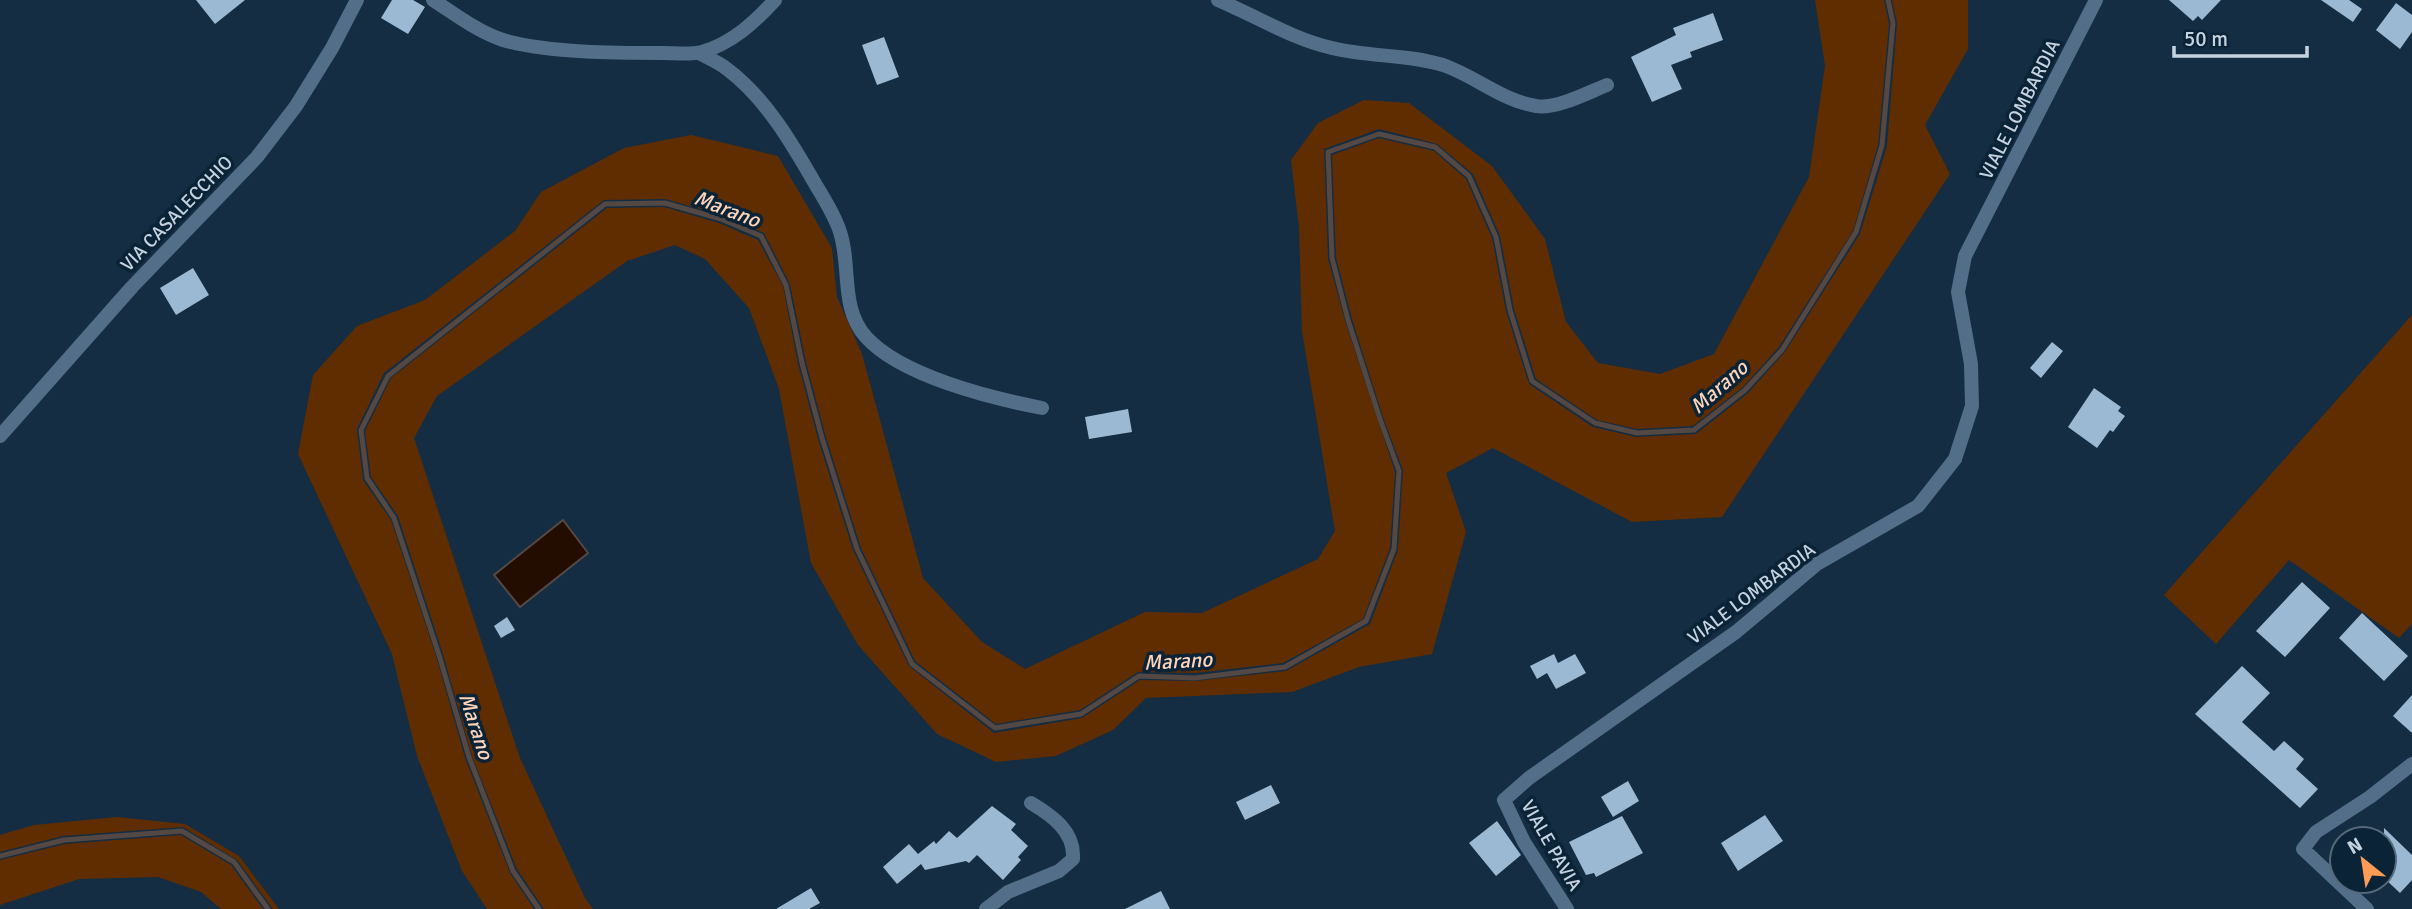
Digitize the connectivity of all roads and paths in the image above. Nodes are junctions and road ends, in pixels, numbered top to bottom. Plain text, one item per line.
1 (357, 0) edge
2 (433, 0) edge
3 (775, 0) edge
4 (1218, 0) edge
5 (2096, 0) edge
6 (699, 53) junction
7 (1607, 85) dead end
8 (1042, 408) dead end
9 (0, 436) edge
10 (2412, 764) edge
11 (1504, 800) joint
12 (1031, 803) dead end
13 (986, 909) edge
14 (1567, 909) edge
15 (2367, 909) edge

1 - 9 street, VIA CASALECCHIO
2 - 6 street
3 - 6 street
4 - 7 street
5 - 11 street, VIALE LOMBARDIA
6 - 8 street
10 - 15 street
11 - 14 street, VIALE PAVIA
12 - 13 street

